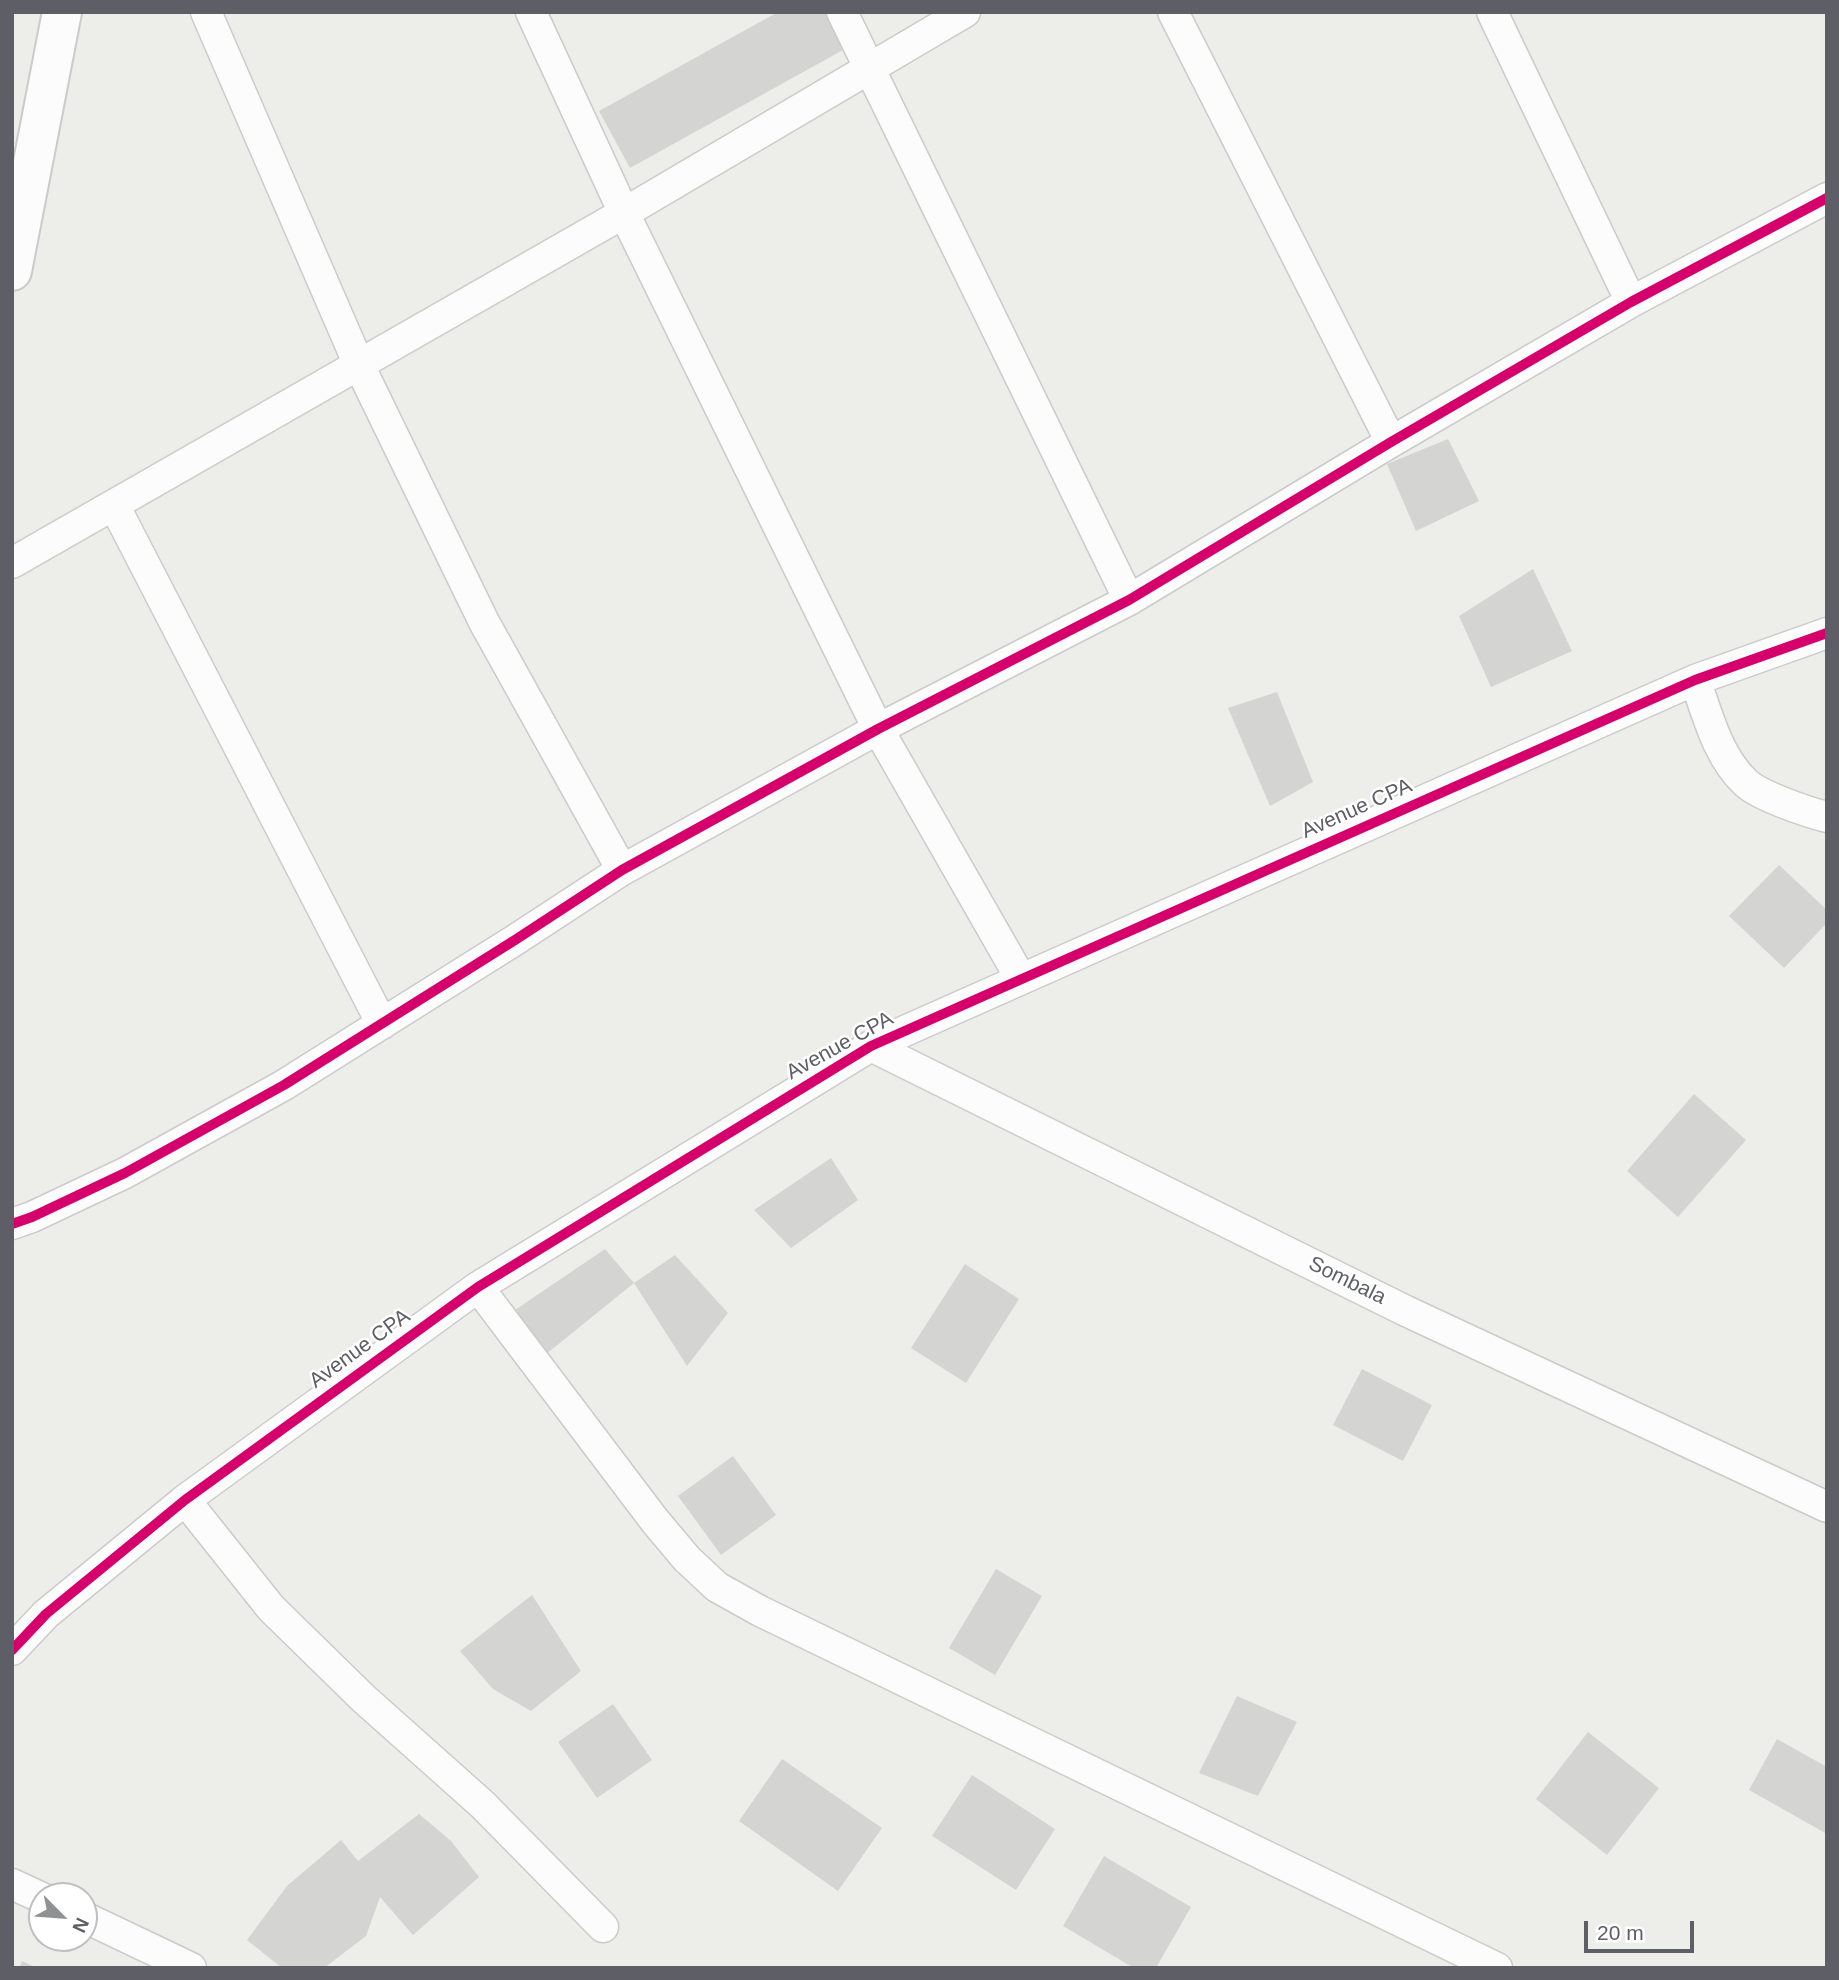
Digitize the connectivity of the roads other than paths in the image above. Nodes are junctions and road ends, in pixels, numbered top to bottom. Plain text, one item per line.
1 (62, 12) edge
2 (206, 12) edge
3 (531, 12) edge
4 (842, 12) edge
5 (965, 12) edge
6 (1173, 12) edge
7 (1492, 12) edge
8 (869, 68) junction
9 (1827, 198) edge
10 (624, 213) junction
11 (12, 271) edge
12 (1631, 302) junction
13 (359, 365) junction
14 (1391, 442) junction
15 (114, 505) junction
16 (12, 562) edge
17 (1129, 600) junction
18 (1827, 633) edge
19 (1695, 680) junction
20 (878, 729) junction
21 (1827, 817) edge
22 (622, 870) junction
23 (1021, 979) junction
24 (382, 1024) junction
25 (871, 1046) junction
26 (12, 1224) edge
27 (478, 1287) junction
28 (185, 1500) junction
29 (1827, 1507) edge
30 (12, 1650) edge
31 (12, 1884) edge
32 (28, 1891) edge
33 (98, 1924) edge
34 (603, 1927) dead end
35 (191, 1968) edge
36 (1497, 1968) edge

1 - 11 street
2 - 13 street
3 - 10 street
4 - 8 street
5 - 8 street
6 - 14 street
7 - 12 street
8 - 10 street
8 - 17 street
9 - 12 street
10 - 13 street
10 - 20 street
12 - 14 street
13 - 15 street
13 - 22 street
14 - 17 street
15 - 16 street
15 - 24 street
17 - 20 street
18 - 19 street, Avenue CPA
19 - 21 street
19 - 23 street, Avenue CPA
20 - 22 street
20 - 23 street
22 - 24 street
23 - 25 street, Avenue CPA
24 - 26 street
25 - 27 street, Avenue CPA
25 - 29 street, Sombala
27 - 28 street, Avenue CPA
27 - 36 street
28 - 30 street, Avenue CPA
28 - 34 street
31 - 32 street
33 - 35 street

